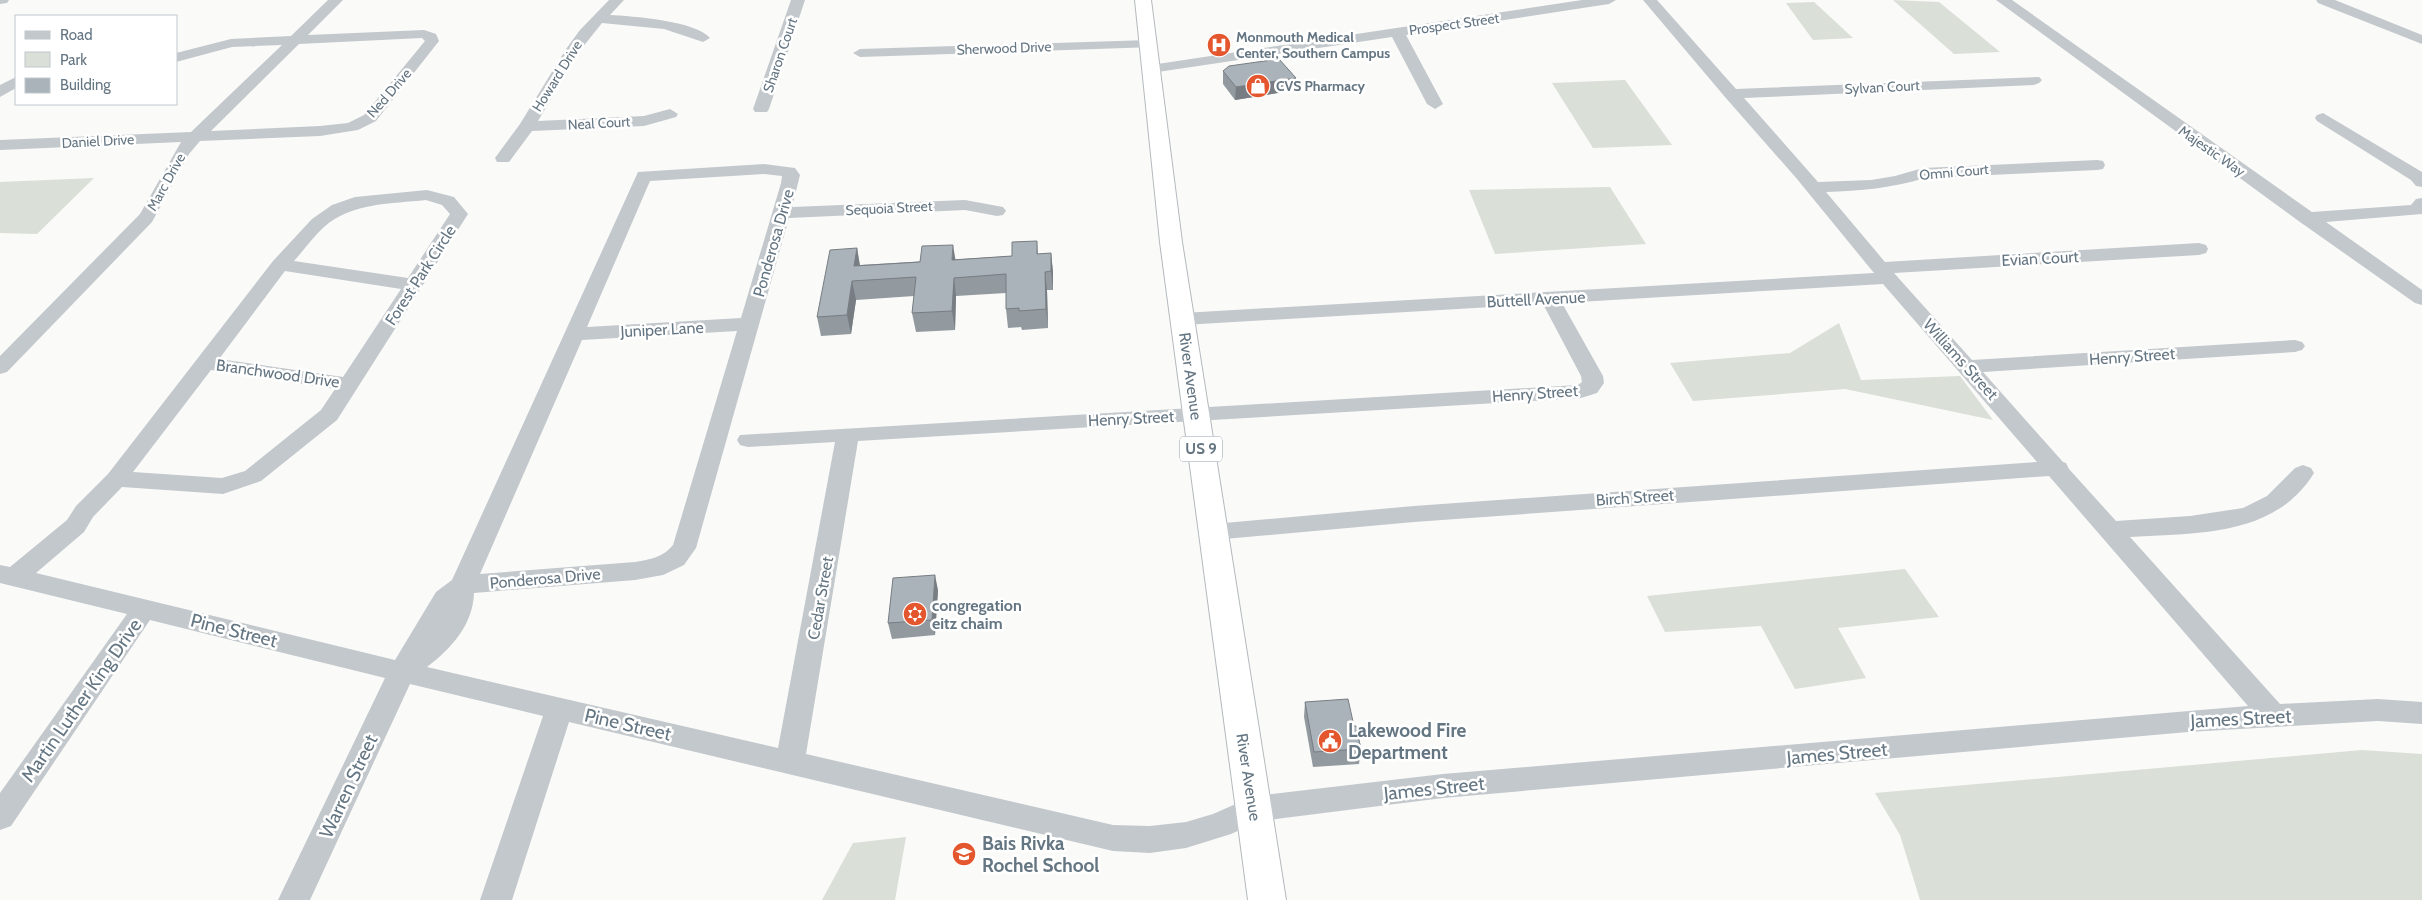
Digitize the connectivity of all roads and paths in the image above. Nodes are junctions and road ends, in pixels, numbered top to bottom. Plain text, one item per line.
1 (336, 0) edge
2 (617, 0) edge
3 (798, 0) edge
4 (1142, 0) edge
5 (1609, 0) edge
6 (1650, 0) edge
7 (2003, 0) edge
8 (2323, 0) edge
9 (600, 19) junction
10 (1397, 32) junction
11 (703, 38) dead end
12 (297, 39) junction
13 (2422, 40) edge
14 (860, 52) dead end
15 (1150, 56) junction
16 (178, 57) edge
17 (2034, 80) dead end
18 (15, 83) edge
19 (0, 92) edge
20 (1730, 94) junction
21 (1435, 104) dead end
22 (761, 110) dead end
23 (670, 114) dead end
24 (2323, 118) dead end
25 (527, 126) junction
26 (197, 136) junction
27 (0, 145) edge
28 (503, 158) dead end
29 (2097, 166) dead end
30 (2422, 182) edge
31 (1812, 187) junction
32 (2422, 202) edge
33 (997, 212) dead end
34 (782, 213) junction
35 (2306, 218) junction
36 (2199, 248) dead end
37 (280, 265) junction
38 (1885, 273) junction
39 (414, 285) junction
40 (1550, 299) junction
41 (2422, 300) edge
42 (1183, 319) junction
43 (749, 324) junction
44 (574, 334) junction
45 (2295, 346) dead end
46 (206, 363) junction
47 (1968, 367) junction
48 (0, 368) edge
49 (349, 384) junction
50 (1196, 414) junction
51 (848, 434) junction
52 (748, 440) dead end
53 (2058, 468) junction
54 (2303, 473) dead end
55 (116, 479) junction
56 (2111, 530) junction
57 (1213, 532) junction
58 (7, 575) edge
59 (462, 586) junction
60 (145, 608) junction
61 (402, 672) junction
62 (560, 708) junction
63 (2422, 713) edge
64 (2274, 717) junction
65 (790, 762) junction
66 (1254, 809) junction
67 (0, 817) edge
68 (294, 900) edge
69 (496, 900) edge
70 (1267, 900) edge

1 - 12 street, Marc Drive
2 - 9 street, Howard Drive
3 - 22 street, Sharon Court
4 - 15 highway, River Avenue / US 9
5 - 10 street, Prospect Street
6 - 20 street, Williams Street
7 - 35 street, Majestic Way
8 - 13 street
9 - 11 street
9 - 25 street, Howard Drive
10 - 15 street, Prospect Street
10 - 21 street
12 - 16 street
12 - 26 street, Marc Drive
12 - 26 street, Ned Drive
14 - 15 street, Sherwood Drive
15 - 42 highway, River Avenue / US 9
17 - 20 street, Sylvan Court
18 - 19 street
20 - 31 street, Williams Street
23 - 25 street, Neal Court
24 - 30 street
25 - 28 street, Howard Drive
26 - 27 street, Daniel Drive
26 - 48 street, Marc Drive
29 - 31 street, Omni Court
31 - 38 street, Williams Street
32 - 35 street
33 - 34 street, Sequoia Street
34 - 43 street, Ponderosa Drive
34 - 44 street, Ponderosa Drive
35 - 41 street, Majestic Way
36 - 38 street, Evian Court
37 - 39 street
37 - 39 street, Forest Park Circle
37 - 46 street, Forest Park Circle
38 - 40 street, Buttell Avenue
38 - 47 street, Williams Street
39 - 49 street, Forest Park Circle
40 - 42 street, Buttell Avenue
40 - 50 street, Henry Street
42 - 50 highway, River Avenue / US 9
43 - 44 street, Juniper Lane
43 - 59 street, Ponderosa Drive
44 - 59 street, Ponderosa Drive
45 - 47 street, Henry Street
46 - 49 street, Branchwood Drive
46 - 55 street, Forest Park Circle
47 - 53 street, Williams Street
49 - 55 street, Forest Park Circle
50 - 51 street, Henry Street
50 - 57 highway, River Avenue / US 9
51 - 52 street, Henry Street
51 - 65 street, Cedar Street
53 - 56 street, Williams Street
53 - 57 street, Birch Street
54 - 56 street
55 - 58 street, Forest Park Circle
56 - 64 street, Williams Street
57 - 66 highway, River Avenue / US 9
58 - 60 street, Pine Street
59 - 61 street, Ponderosa Drive
60 - 61 street, Pine Street
60 - 67 street, Martin Luther King Drive
61 - 62 street, Pine Street
61 - 68 street, Warren Street
62 - 65 street, Pine Street
62 - 69 street
63 - 64 street, James Street
64 - 66 street, James Street
65 - 66 street, Pine Street
66 - 70 highway, River Avenue / US 9

